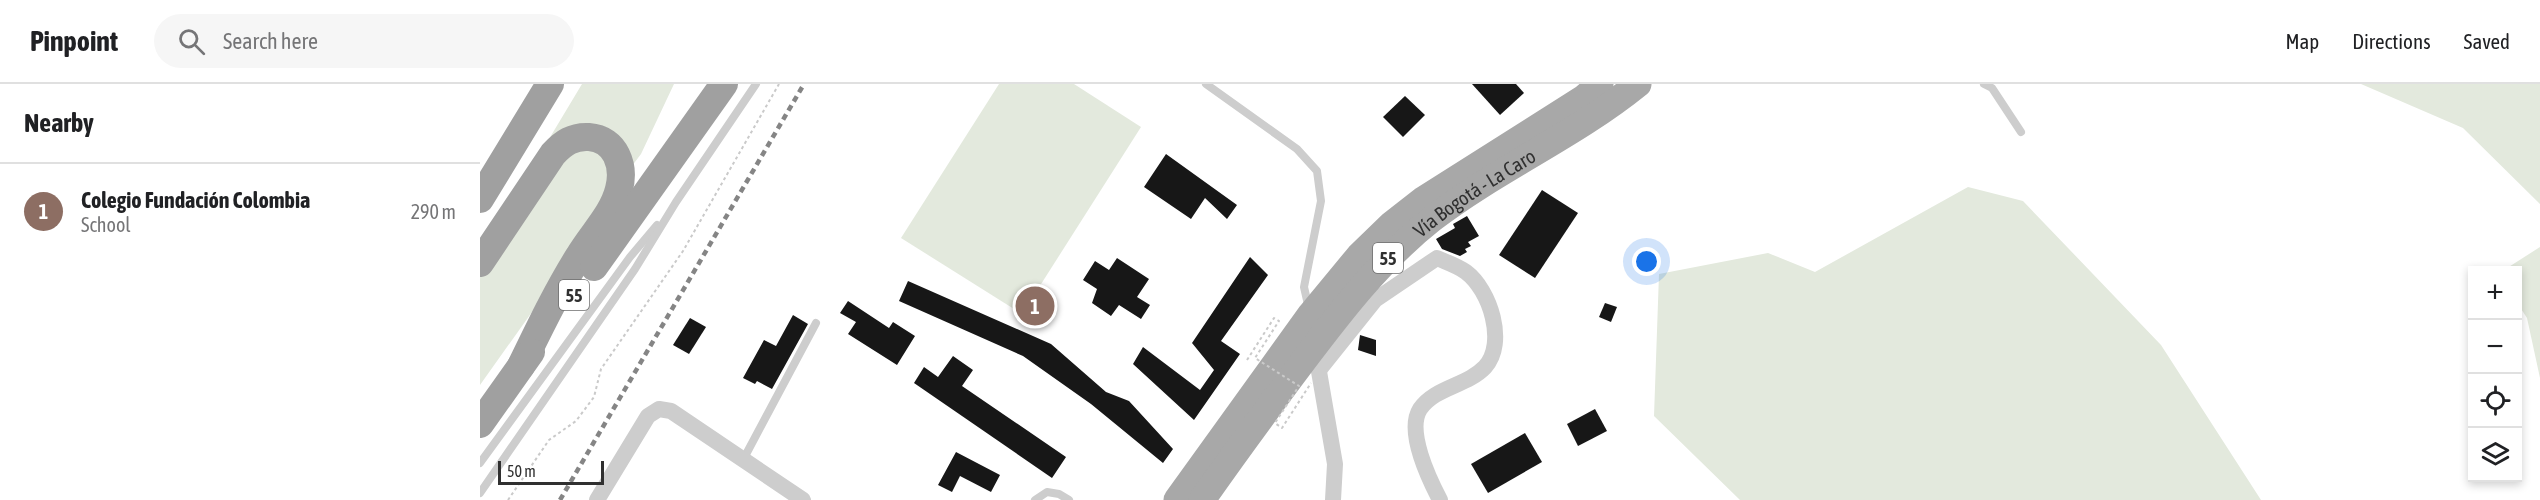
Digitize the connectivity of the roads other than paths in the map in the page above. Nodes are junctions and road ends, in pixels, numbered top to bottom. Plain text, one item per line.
1 (550, 84) edge
2 (702, 84) edge
3 (710, 84) edge
4 (724, 84) edge
5 (736, 84) edge
6 (756, 84) edge
7 (1206, 84) edge
8 (1600, 84) edge
9 (1638, 84) edge
10 (1984, 84) edge
11 (2021, 132) dead end
12 (668, 166) junction
13 (480, 199) edge
14 (676, 202) junction
15 (480, 263) edge
16 (1311, 314) junction
17 (816, 323) dead end
18 (521, 366) junction
19 (1315, 366) junction
20 (480, 424) edge
21 (743, 460) junction
22 (480, 463) edge
23 (480, 493) edge
24 (597, 500) edge
25 (803, 500) edge
26 (1035, 500) edge
27 (1069, 500) edge
28 (1177, 500) edge
29 (1202, 500) edge
30 (1333, 500) edge
31 (1440, 500) edge

1 - 13 highway
2 - 12 highway, 55
3 - 12 highway, 55
4 - 12 highway, 55
5 - 12 highway, 55
6 - 14 lane
7 - 16 lane
8 - 16 main road, Vía Bogotá - La Caro / 55
9 - 19 main road, Vía Bogotá - La Caro / 55
10 - 11 lane
12 - 18 highway, 55
14 - 22 lane
14 - 23 lane
15 - 18 highway
16 - 28 main road, Vía Bogotá - La Caro / 55
17 - 21 lane
18 - 20 highway, 55
19 - 29 main road, Vía Bogotá - La Caro / 55
19 - 30 street
19 - 31 street
21 - 24 street
21 - 25 street
26 - 27 lane

